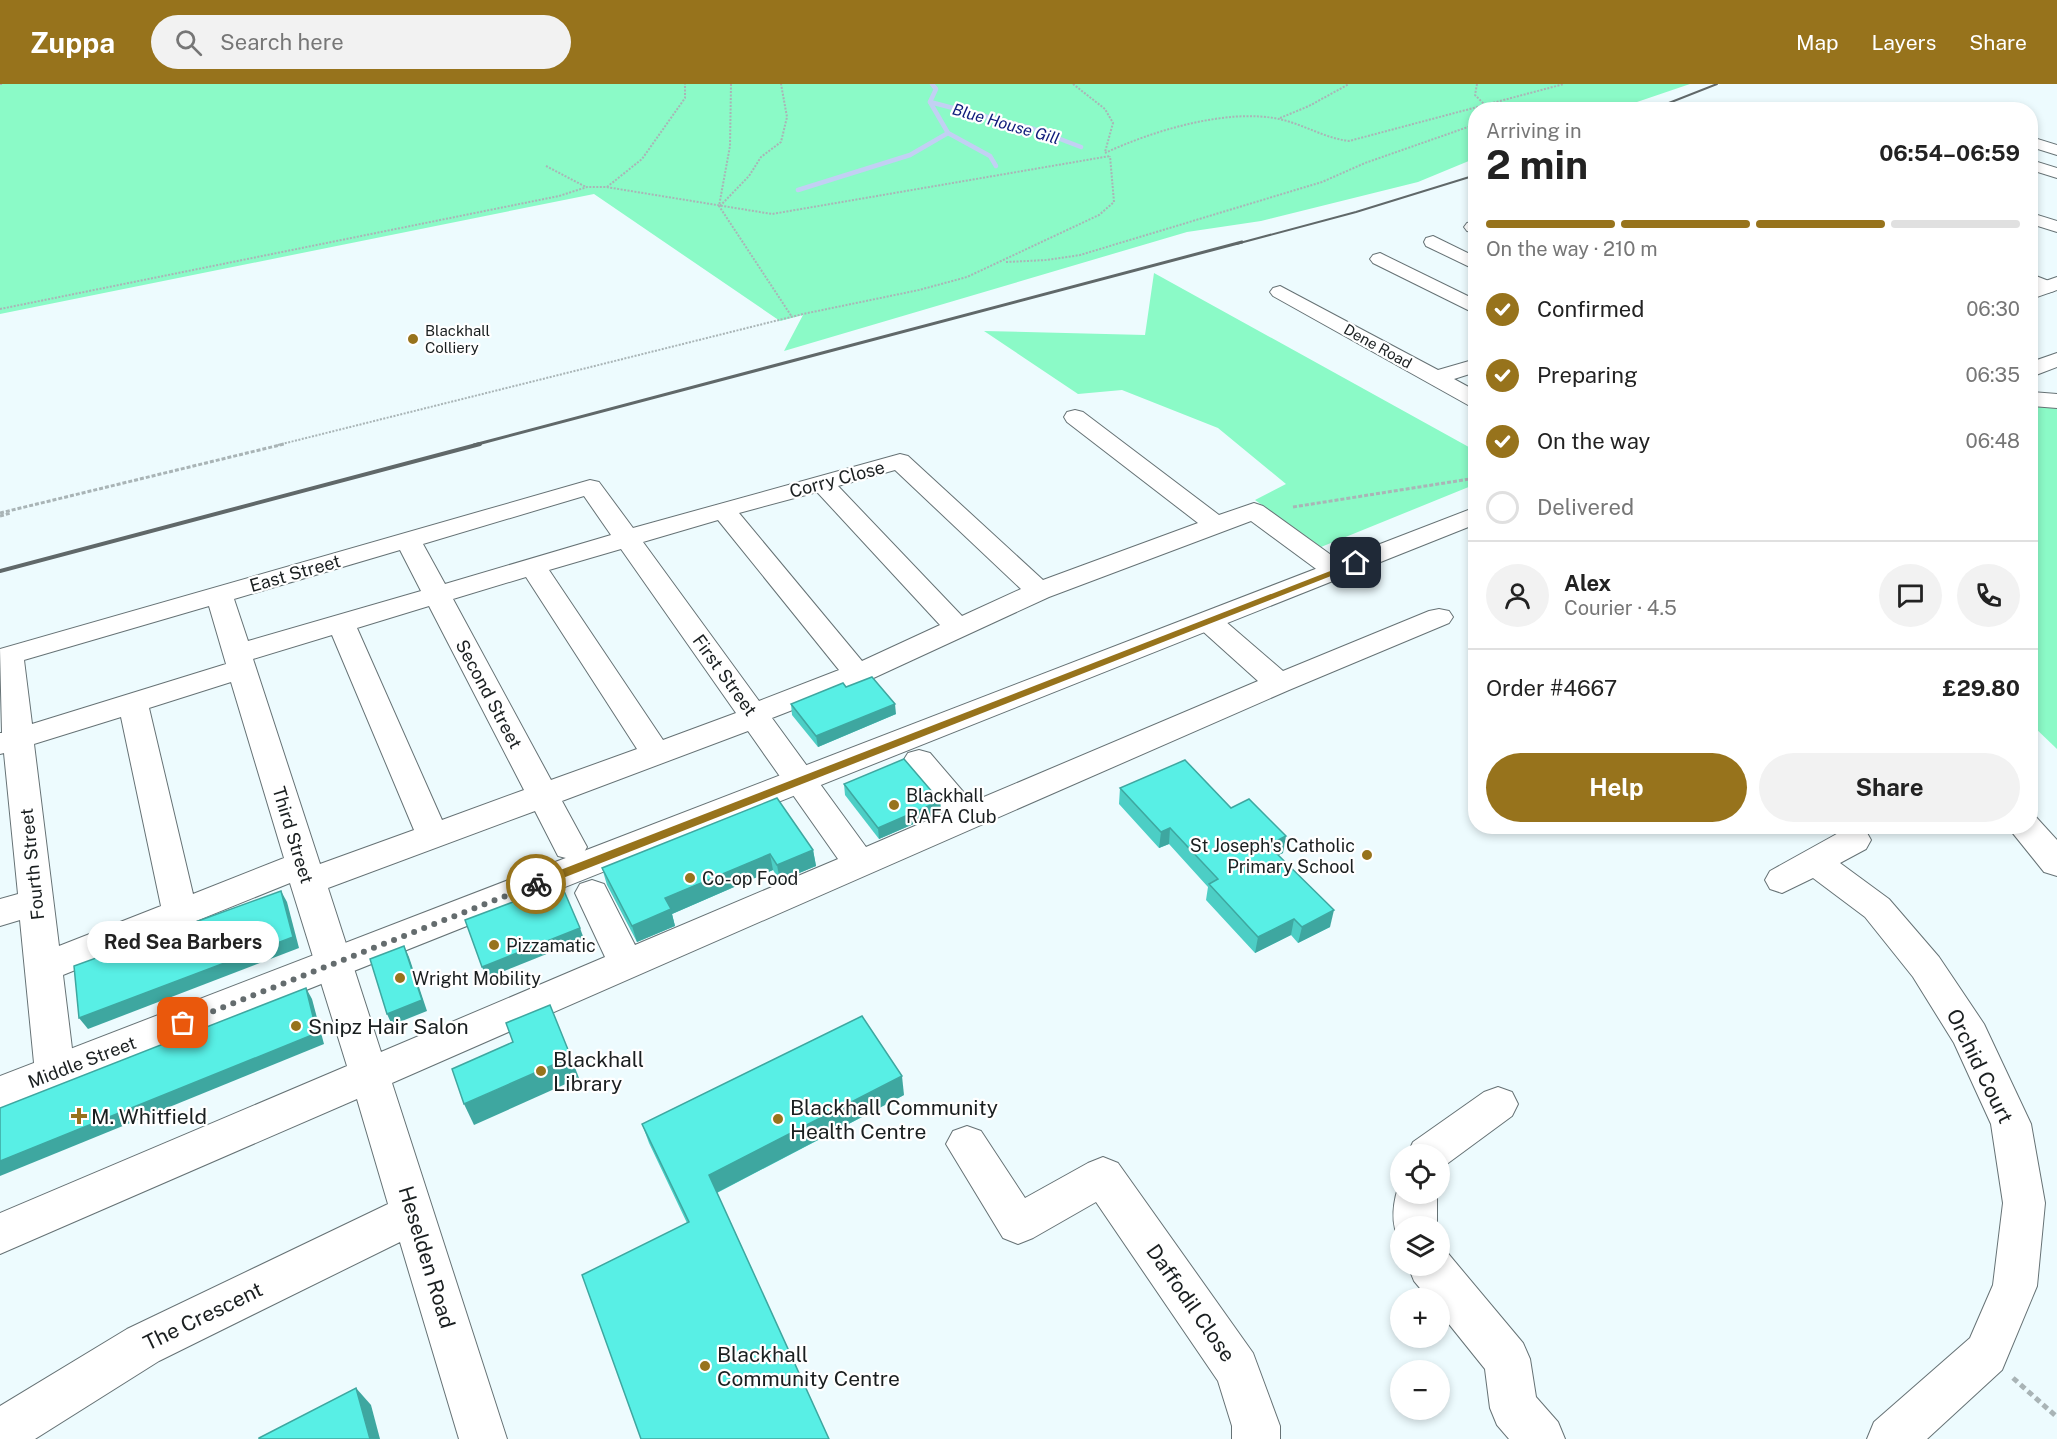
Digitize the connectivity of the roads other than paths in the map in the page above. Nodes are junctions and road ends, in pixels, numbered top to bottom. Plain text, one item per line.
1 (2038, 144) edge
2 (2057, 150) edge
3 (2038, 167) edge
4 (2057, 173) edge
5 (2038, 220) edge
6 (2057, 227) edge
7 (1433, 243) dead end
8 (1380, 259) dead end
9 (1468, 260) edge
10 (1280, 292) dead end
11 (1468, 304) edge
12 (2057, 359) edge
13 (2038, 367) edge
14 (1468, 368) edge
15 (1436, 378) junction
16 (1468, 396) edge
17 (2038, 400) edge
18 (2057, 401) edge
19 (1075, 417) dead end
20 (822, 483) junction
21 (590, 487) joint
22 (723, 510) junction
23 (1468, 518) edge
24 (1216, 525) junction
25 (626, 539) junction
26 (408, 540) junction
27 (533, 567) junction
28 (1336, 571) junction
29 (1039, 591) junction
30 (219, 595) junction
31 (437, 595) junction
32 (1439, 617) dead end
33 (1208, 621) junction
34 (341, 623) junction
35 (958, 628) junction
36 (4, 657) edge
37 (239, 661) junction
38 (857, 674) junction
39 (1279, 683) junction
40 (133, 702) junction
41 (755, 716) junction
42 (9, 741) edge
43 (656, 754) junction
44 (919, 761) dead end
45 (800, 779) junction
46 (542, 796) junction
47 (967, 818) junction
48 (2031, 834) edge
49 (433, 836) junction
50 (1854, 840) dead end
51 (570, 847) dead end
52 (2057, 863) edge
53 (860, 864) junction
54 (305, 874) junction
55 (592, 893) dead end
56 (36, 901) junction
57 (0, 914) edge
58 (180, 914) junction
59 (332, 964) junction
60 (626, 964) junction
61 (43, 967) junction
62 (55, 1073) junction
63 (369, 1075) junction
64 (0, 1094) edge
65 (1498, 1104) dead end
66 (966, 1144) dead end
67 (1443, 1144) edge
68 (414, 1213) junction
69 (0, 1234) edge
70 (1438, 1276) edge
71 (0, 1433) edge
72 (483, 1439) edge
73 (1256, 1439) edge
74 (1541, 1439) edge
75 (1891, 1439) edge

1 - 2 street
3 - 4 street
5 - 6 street
7 - 9 street
8 - 11 street
10 - 15 street, Dene Road
12 - 13 street
14 - 15 street
15 - 16 street, Dene Road
17 - 18 street
19 - 24 street
20 - 22 street, Corry Close
20 - 29 street, Corry Close
20 - 35 street
21 - 25 street, First Street
21 - 26 street, East Street
22 - 25 street, Corry Close
22 - 38 street
23 - 28 main road, Middle Street
24 - 28 street
24 - 29 street
25 - 27 street, Corry Close
25 - 41 street, First Street
26 - 30 street, East Street
26 - 31 street, Second Street
27 - 31 street, Corry Close
27 - 43 street
28 - 33 main road, Middle Street
29 - 35 street
30 - 36 street, East Street
30 - 37 street, Third Street
31 - 34 street, Corry Close
31 - 46 street, Second Street
32 - 39 street
33 - 39 street
33 - 45 main road, Middle Street
34 - 37 street, Corry Close
34 - 49 street
35 - 38 street
36 - 42 street, Fourth Street
37 - 40 street, Corry Close
37 - 54 street, Third Street
38 - 41 street
39 - 47 street
40 - 42 street, Corry Close
40 - 58 street
41 - 43 street
41 - 45 street, First Street
42 - 56 street, Fourth Street
43 - 46 street
44 - 47 street
45 - 53 street, First Street
45 - 59 main road, Middle Street
46 - 49 street
46 - 51 street, Second Street
47 - 53 street
48 - 52 main road
49 - 54 street
50 - 75 street, Orchid Court
53 - 60 street
54 - 58 street
54 - 59 street, Third Street
55 - 60 street
56 - 57 street
56 - 61 street, Fourth Street
58 - 61 street
59 - 62 main road, Middle Street
59 - 63 street, Third Street
60 - 63 street
61 - 62 street, Fourth Street
62 - 64 main road, Middle Street
63 - 68 street, Heselden Road
63 - 69 street
65 - 67 street
66 - 73 street, Daffodil Close
68 - 71 street, The Crescent
68 - 72 street, Heselden Road
70 - 74 street

